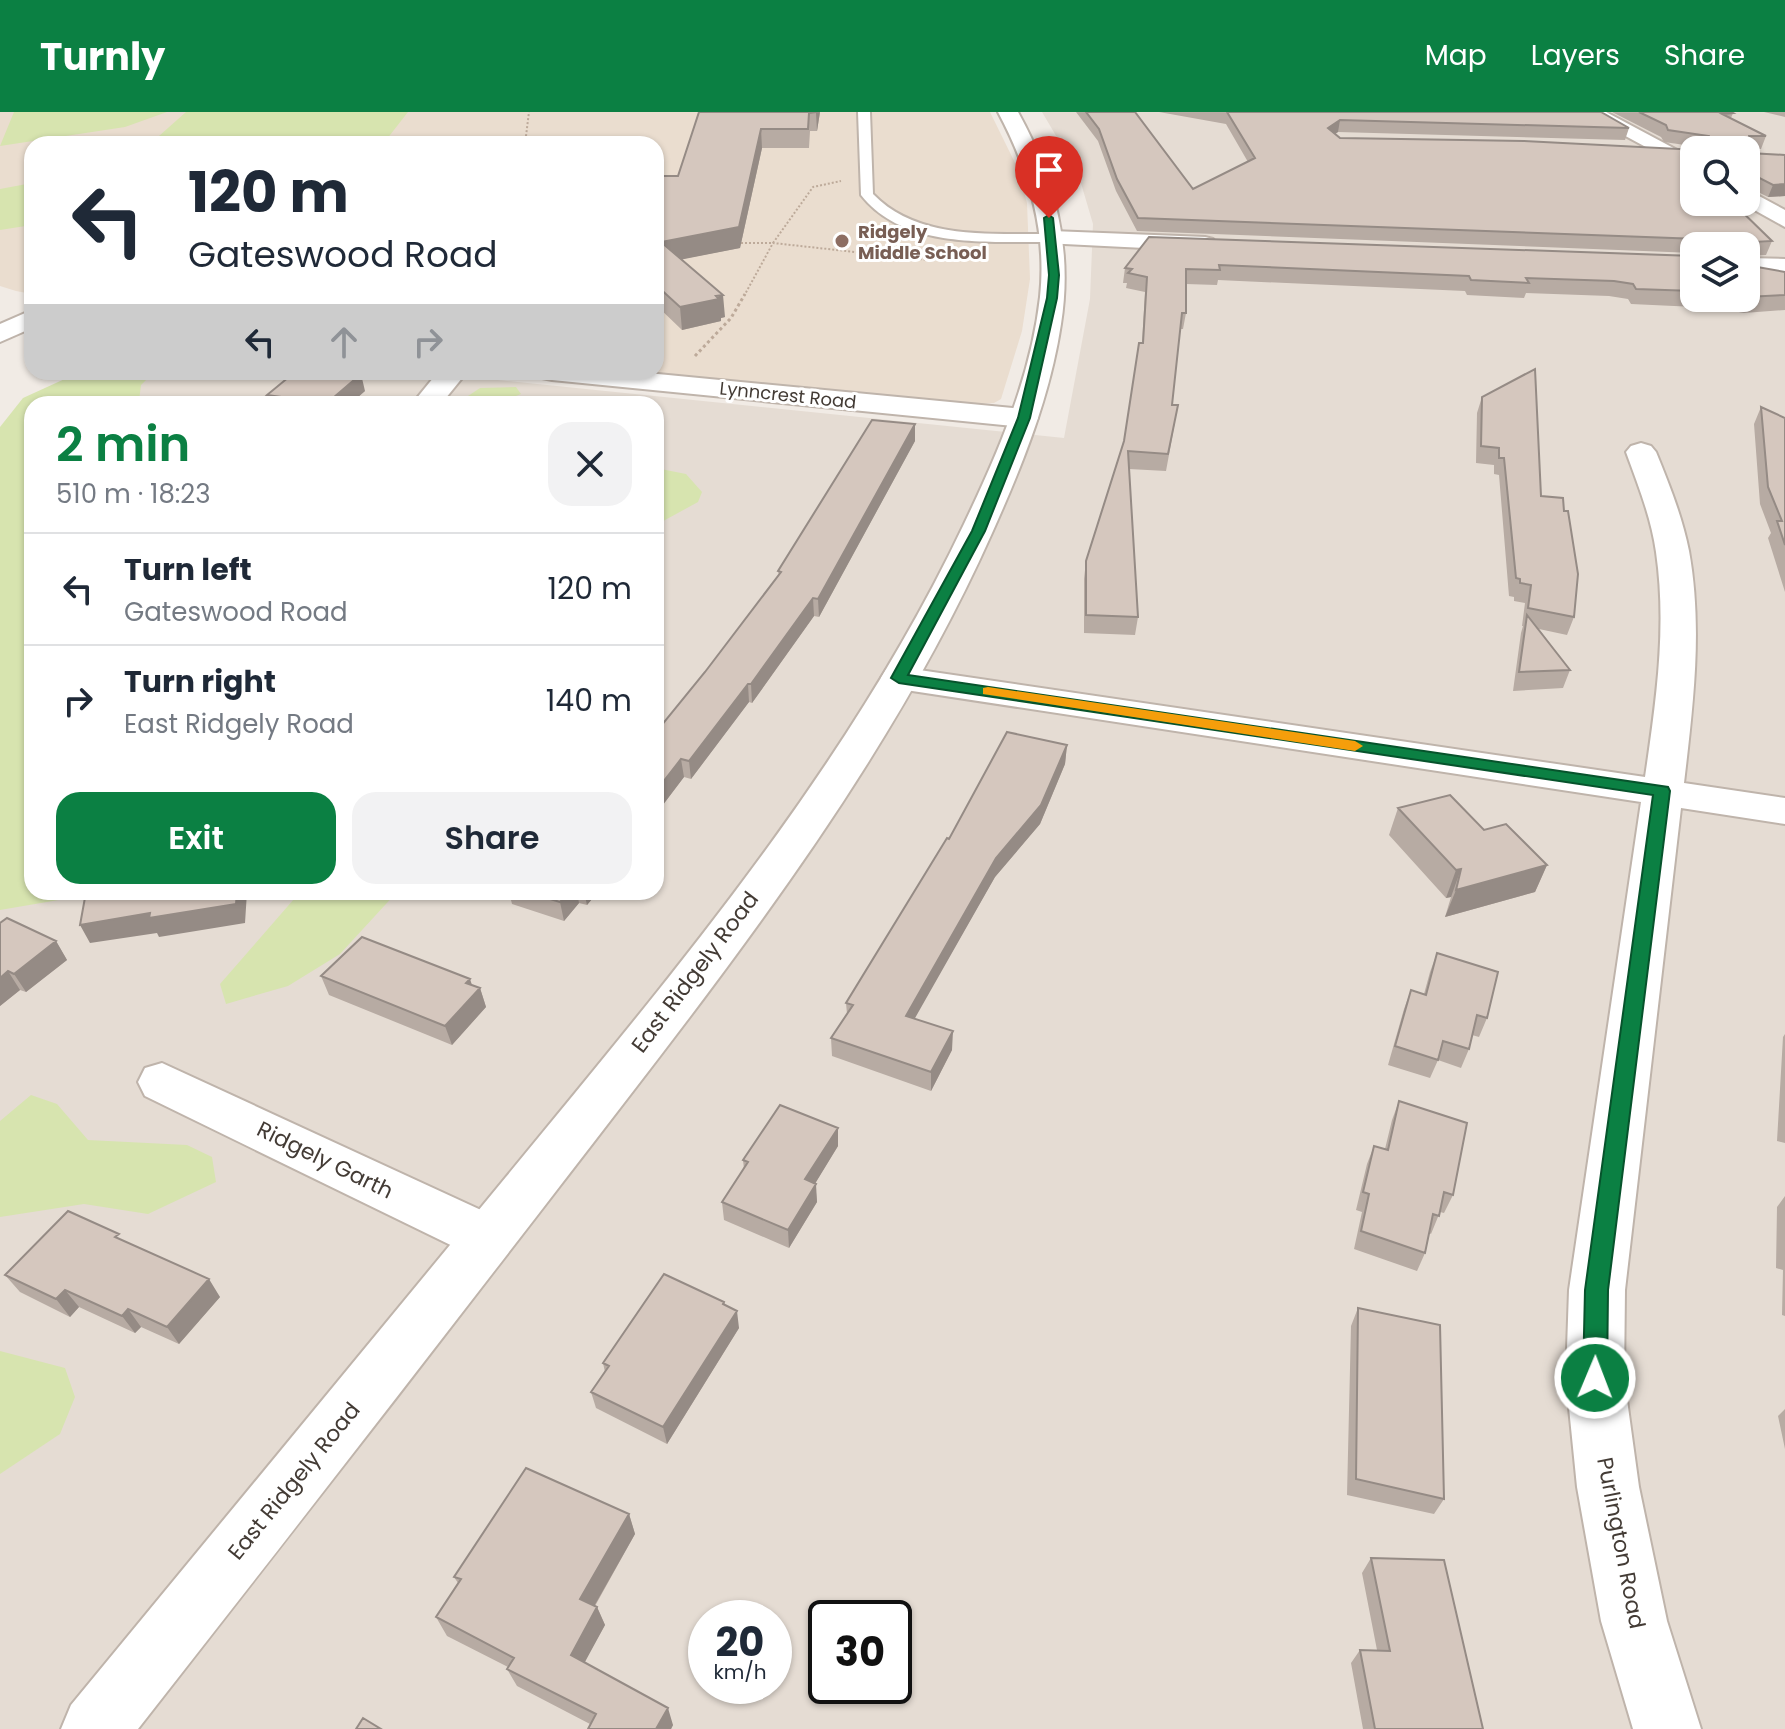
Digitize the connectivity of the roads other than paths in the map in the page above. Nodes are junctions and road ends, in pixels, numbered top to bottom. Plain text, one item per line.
1 (864, 112) edge
2 (1008, 112) edge
3 (1591, 112) edge
4 (1622, 149) edge
5 (1667, 151) junction
6 (1680, 152) edge
7 (1680, 159) edge
8 (1760, 205) edge
9 (1785, 220) edge
10 (1052, 238) junction
11 (1224, 245) edge
12 (1760, 265) edge
13 (1785, 266) edge
14 (24, 322) edge
15 (0, 334) edge
16 (446, 380) edge
17 (634, 380) edge
18 (433, 396) edge
19 (1024, 418) junction
20 (1641, 452) dead end
21 (899, 678) junction
22 (1662, 791) junction
23 (1785, 811) edge
24 (162, 1082) dead end
25 (488, 1238) junction
26 (95, 1729) edge
27 (1667, 1729) edge

1 - 10 lane
2 - 10 street, East Ridgely Road
3 - 5 street
4 - 5 street
5 - 6 street
5 - 7 street
8 - 9 street
10 - 11 street
10 - 19 street, East Ridgely Road
12 - 13 street
14 - 15 street
16 - 18 street
17 - 19 street, Lynncrest Road
19 - 21 street, East Ridgely Road
20 - 22 street, Purlington Road
21 - 22 street
21 - 25 street, East Ridgely Road
22 - 23 street
22 - 27 street, Purlington Road
24 - 25 street, Ridgely Garth
25 - 26 street, East Ridgely Road

